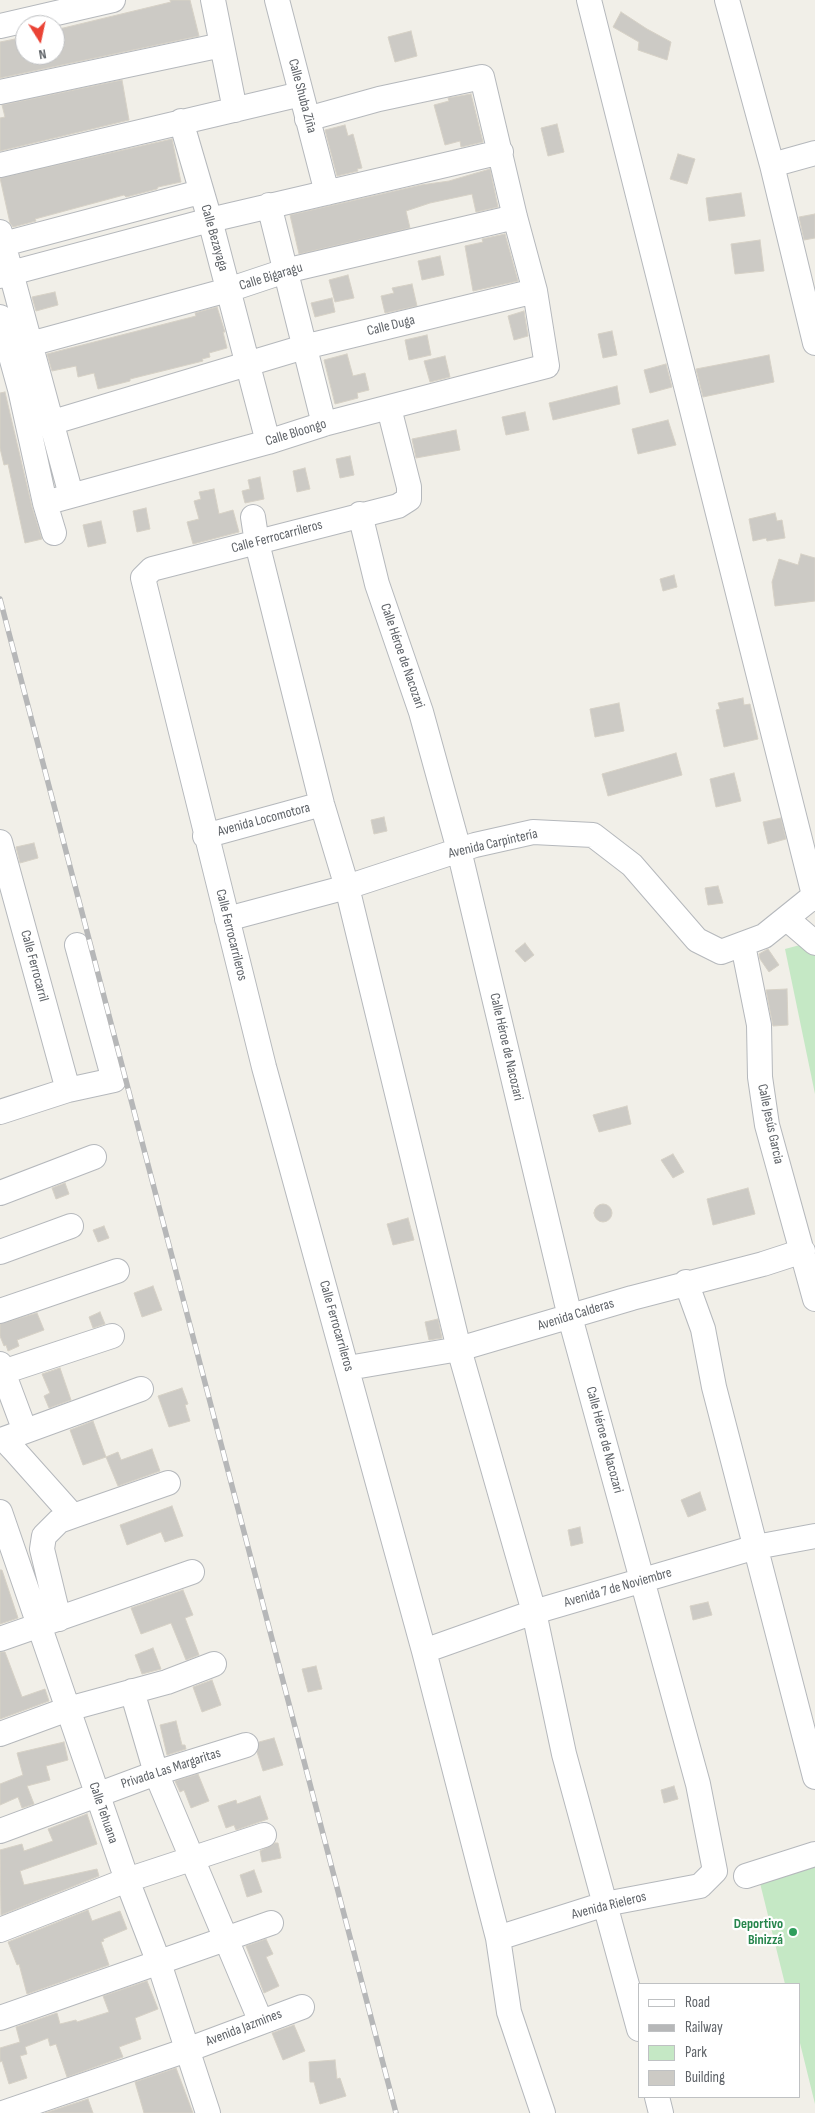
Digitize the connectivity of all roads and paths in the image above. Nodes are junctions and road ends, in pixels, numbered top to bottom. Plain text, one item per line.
1 (113, 0) edge
2 (213, 0) edge
3 (277, 0) edge
4 (589, 0) edge
5 (727, 0) edge
6 (0, 26) edge
7 (222, 45) junction
8 (0, 92) edge
9 (301, 94) junction
10 (234, 110) junction
11 (308, 119) junction
12 (181, 121) junction
13 (501, 152) junction
14 (815, 153) edge
15 (0, 165) edge
16 (772, 165) junction
17 (200, 192) junction
18 (327, 192) junction
19 (269, 205) junction
20 (515, 217) junction
21 (210, 220) junction
22 (1, 241) edge
23 (285, 271) junction
24 (5, 275) edge
25 (228, 290) junction
26 (535, 291) junction
27 (0, 317) edge
28 (815, 343) edge
29 (30, 344) junction
30 (304, 347) junction
31 (248, 363) junction
32 (389, 408) junction
33 (50, 423) junction
34 (324, 424) junction
35 (268, 442) junction
36 (70, 495) junction
37 (45, 503) junction
38 (360, 514) junction
39 (253, 517) dead end
40 (54, 533) dead end
41 (257, 543) junction
42 (322, 804) junction
43 (206, 836) junction
44 (0, 842) edge
45 (459, 850) junction
46 (347, 887) junction
47 (807, 905) edge
48 (227, 919) junction
49 (815, 943) edge
50 (77, 945) dead end
51 (744, 945) junction
52 (68, 1090) junction
53 (0, 1112) edge
54 (94, 1157) dead end
55 (0, 1192) edge
56 (71, 1226) dead end
57 (803, 1251) junction
58 (0, 1252) edge
59 (117, 1271) dead end
60 (686, 1282) junction
61 (815, 1299) edge
62 (0, 1311) edge
63 (570, 1317) junction
64 (112, 1336) dead end
65 (459, 1349) junction
66 (348, 1368) junction
67 (1, 1370) edge
68 (141, 1389) dead end
69 (10, 1437) edge
70 (168, 1483) dead end
71 (0, 1512) edge
72 (73, 1516) junction
73 (815, 1536) edge
74 (4, 1541) edge
75 (756, 1547) junction
76 (192, 1572) dead end
77 (642, 1582) junction
78 (534, 1612) junction
79 (49, 1623) junction
80 (0, 1639) edge
81 (424, 1651) junction
82 (214, 1664) dead end
83 (132, 1691) junction
84 (68, 1709) junction
85 (0, 1734) edge
86 (246, 1745) dead end
87 (156, 1773) junction
88 (815, 1777) edge
89 (97, 1794) junction
90 (0, 1831) edge
91 (264, 1835) dead end
92 (815, 1854) edge
93 (191, 1859) junction
94 (715, 1871) joint
95 (746, 1876) dead end
96 (127, 1880) junction
97 (605, 1904) junction
98 (271, 1923) dead end
99 (0, 1930) edge
100 (498, 1938) junction
101 (226, 1939) junction
102 (159, 1963) junction
103 (302, 2007) dead end
104 (0, 2018) edge
105 (261, 2022) junction
106 (638, 2025) edge
107 (187, 2050) junction
108 (657, 2098) edge
109 (2, 2113) edge
110 (208, 2113) edge
111 (543, 2113) edge
112 (662, 2113) edge

1 - 6 street
2 - 7 street
3 - 9 street, Calle Shuba Ziña
4 - 47 street
5 - 16 street
7 - 8 street
7 - 10 street
9 - 10 street
9 - 11 street, Calle Shuba Ziña
10 - 12 street
11 - 13 street
11 - 18 street, Calle Shuba Ziña
12 - 15 street
12 - 17 street, Calle Bezayaga
13 - 18 street
13 - 20 street
14 - 16 street
16 - 28 street
17 - 21 street, Calle Bezayaga
17 - 22 street
18 - 19 street
19 - 21 street
19 - 23 street
20 - 23 street, Calle Bigaragu
20 - 26 street
21 - 24 street
21 - 25 street, Calle Bezayaga
22 - 24 street
23 - 25 street, Calle Bigaragu
23 - 30 street
24 - 29 street
25 - 29 street, Calle Bigaragu
25 - 31 street, Calle Bezayaga
26 - 30 street, Calle Duga
26 - 32 street, Calle Bloongo
27 - 37 street
29 - 33 street
30 - 31 street, Calle Duga
30 - 34 street
31 - 33 street, Calle Duga
31 - 35 street, Calle Bezayaga
32 - 34 street, Calle Bloongo
32 - 38 street, Calle Ferrocarrileros
33 - 36 street
34 - 35 street, Calle Bloongo
35 - 36 street, Calle Bloongo
36 - 37 street, Calle Bloongo
37 - 40 street
38 - 41 street, Calle Ferrocarrileros
38 - 45 street, Calle Héroe de Nacozari
39 - 41 street
41 - 42 street
41 - 43 street, Calle Ferrocarrileros
42 - 43 street, Avenida Locomotora
42 - 46 street
43 - 48 street, Calle Ferrocarrileros
44 - 52 street, Calle Ferrocarril
45 - 46 street, Avenida Carpintería
45 - 51 street, Avenida Carpintería
45 - 63 street, Calle Héroe de Nacozari
46 - 48 street, Avenida Carpintería
46 - 65 street
47 - 49 street
47 - 51 street
48 - 66 street, Calle Ferrocarrileros
50 - 52 street
51 - 57 street, Calle Jesús Garcia
52 - 53 street
54 - 55 street
56 - 58 street
57 - 60 street, Avenida Calderas
57 - 61 street, Calle Jesús Garcia
59 - 62 street
60 - 63 street, Avenida Calderas
60 - 75 street
63 - 65 street, Avenida Calderas
63 - 77 street, Calle Héroe de Nacozari
64 - 67 street
65 - 66 street, Avenida Calderas
65 - 78 street
66 - 81 street, Calle Ferrocarrileros
67 - 69 street
68 - 69 street
69 - 72 street
70 - 72 street
71 - 74 street, Calle Tehuana
72 - 79 street
73 - 75 street, Avenida 7 de Noviembre
74 - 79 street, Calle Tehuana
75 - 77 street, Avenida 7 de Noviembre
75 - 88 street
76 - 79 street
77 - 78 street, Avenida 7 de Noviembre
77 - 94 street, Calle Héroe de Nacozari
78 - 81 street, Avenida 7 de Noviembre
78 - 97 street
79 - 80 street
79 - 84 street, Calle Tehuana
81 - 100 street, Calle Ferrocarrileros
82 - 83 street
83 - 84 street
83 - 87 street
84 - 85 street
84 - 89 street, Calle Tehuana
86 - 87 street, Privada Las Margaritas
87 - 89 street, Privada Las Margaritas
87 - 93 street
89 - 90 street, Privada Las Margaritas
89 - 96 street, Calle Tehuana
91 - 93 street
92 - 95 street
93 - 96 street
93 - 101 street
94 - 97 street, Avenida Rieleros
96 - 99 street
96 - 102 street, Calle Tehuana
97 - 100 street, Avenida Rieleros
97 - 106 street
98 - 101 street
100 - 111 street, Calle Ferrocarrileros
101 - 102 street
101 - 105 street
102 - 104 street
102 - 107 street, Calle Tehuana
103 - 105 street, Avenida Jazmines
105 - 107 street, Avenida Jazmines
107 - 109 street, Avenida Jazmines
107 - 110 street, Calle Tehuana
108 - 112 street

